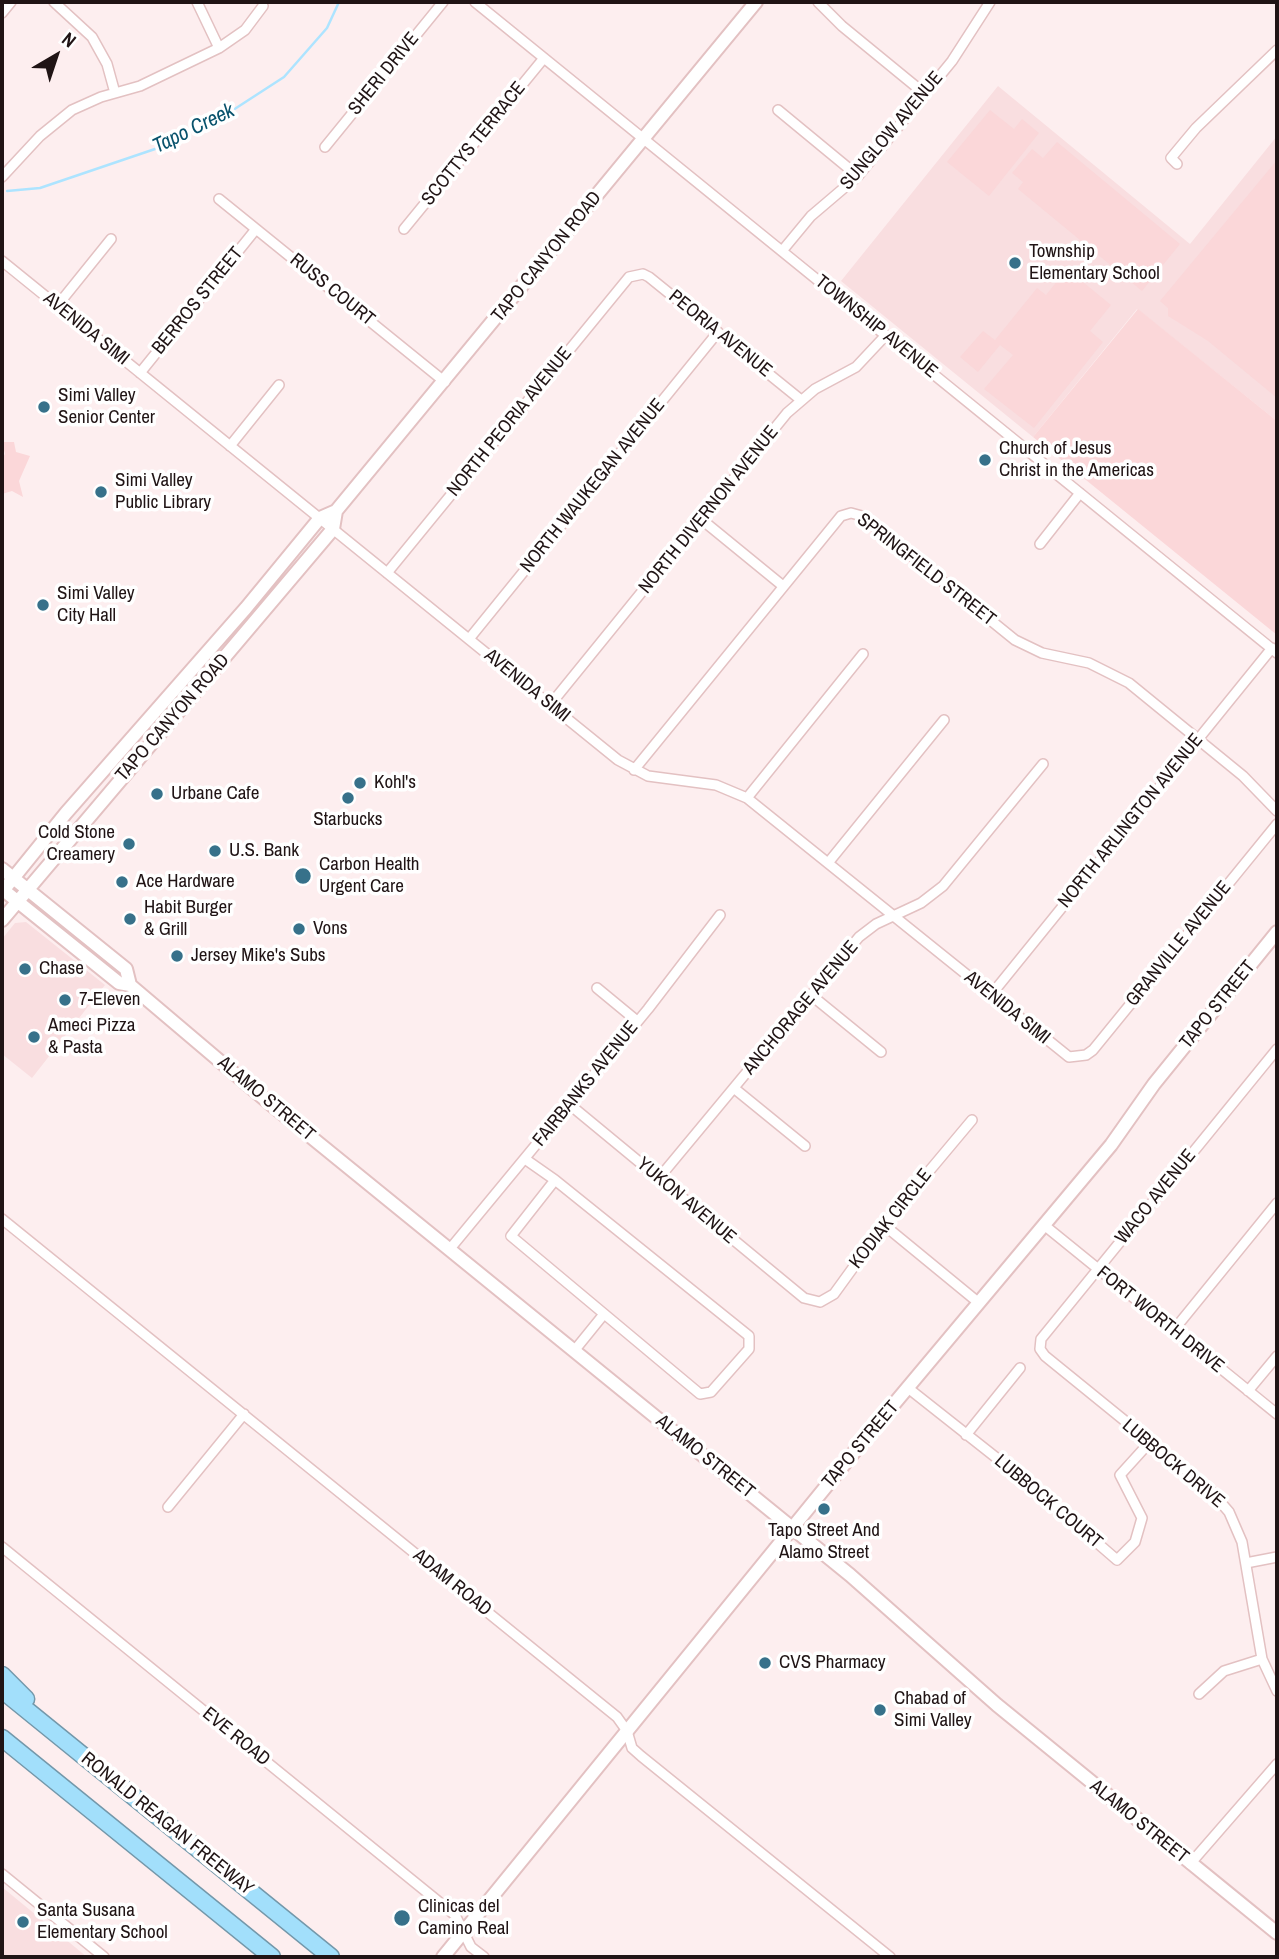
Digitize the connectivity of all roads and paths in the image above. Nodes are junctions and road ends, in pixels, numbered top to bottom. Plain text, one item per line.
1 (11, 2) edge
2 (54, 2) edge
3 (197, 2) edge
4 (443, 2) edge
5 (475, 2) edge
6 (756, 2) edge
7 (818, 2) edge
8 (990, 2) edge
9 (263, 6) dead end
10 (2, 13) edge
11 (219, 48) junction
12 (1277, 50) edge
13 (544, 58) junction
14 (115, 93) junction
15 (925, 94) junction
16 (778, 110) dead end
17 (645, 139) junction
18 (325, 147) dead end
19 (1177, 164) dead end
20 (859, 176) junction
21 (2, 177) edge
22 (219, 199) dead end
23 (256, 229) junction
24 (404, 229) dead end
25 (111, 239) dead end
26 (782, 251) junction
27 (2, 261) edge
28 (636, 275) joint
29 (57, 306) junction
30 (718, 332) junction
31 (886, 335) junction
32 (140, 373) junction
33 (445, 382) junction
34 (279, 386) dead end
35 (801, 400) junction
36 (230, 446) junction
37 (1080, 493) junction
38 (336, 511) junction
39 (320, 518) junction
40 (701, 519) junction
41 (333, 529) junction
42 (1040, 544) dead end
43 (387, 573) junction
44 (783, 586) junction
45 (469, 639) junction
46 (1275, 649) edge
47 (863, 654) dead end
48 (550, 705) junction
49 (944, 720) dead end
50 (1198, 739) junction
51 (1043, 764) dead end
52 (634, 770) junction
53 (747, 798) junction
54 (1277, 811) edge
55 (1277, 824) edge
56 (828, 863) junction
57 (2, 869) edge
58 (13, 878) junction
59 (27, 889) junction
60 (2, 891) edge
61 (17, 902) junction
62 (720, 915) dead end
63 (893, 915) junction
64 (2, 920) edge
65 (1277, 932) edge
66 (130, 985) junction
67 (597, 988) dead end
68 (811, 995) junction
69 (991, 995) junction
70 (637, 1021) junction
71 (1277, 1049) edge
72 (881, 1052) dead end
73 (1077, 1058) joint
74 (734, 1088) junction
75 (569, 1104) junction
76 (972, 1120) dead end
77 (805, 1146) dead end
78 (525, 1159) junction
79 (659, 1178) junction
80 (555, 1180) junction
81 (1277, 1203) edge
82 (2, 1219) edge
83 (884, 1225) junction
84 (1044, 1225) junction
85 (449, 1250) junction
86 (1097, 1269) junction
87 (804, 1298) joint
88 (979, 1303) junction
89 (604, 1314) junction
90 (1173, 1331) junction
91 (1040, 1349) joint
92 (574, 1351) junction
93 (1277, 1356) edge
94 (1020, 1368) dead end
95 (908, 1388) junction
96 (1248, 1391) junction
97 (244, 1414) junction
98 (1277, 1414) edge
99 (966, 1435) junction
100 (1149, 1443) junction
101 (168, 1507) dead end
102 (792, 1528) junction
103 (2, 1547) edge
104 (1277, 1558) edge
105 (1246, 1563) junction
106 (1262, 1659) junction
107 (2, 1675) edge
108 (2, 1690) edge
109 (1277, 1691) edge
110 (1199, 1694) dead end
111 (627, 1731) junction
112 (2, 1738) edge
113 (63, 1740) junction
114 (1277, 1764) edge
115 (1190, 1864) junction
116 (2, 1874) edge
117 (1275, 1926) edge
118 (463, 1933) junction
119 (104, 1957) edge
120 (272, 1957) edge
121 (331, 1957) edge
122 (443, 1957) edge
123 (484, 1957) edge
124 (890, 1957) edge

1 - 10 street
2 - 14 street
3 - 11 street
4 - 18 street, SHERI DRIVE
5 - 13 street, TOWNSHIP AVENUE
6 - 17 main road, TAPO CANYON ROAD
7 - 15 street
8 - 15 street, SUNGLOW AVENUE
9 - 11 street
11 - 14 street
12 - 19 street
13 - 17 street, TOWNSHIP AVENUE
13 - 24 street, SCOTTYS TERRACE
14 - 21 street
15 - 20 street, SUNGLOW AVENUE
16 - 20 street
17 - 26 street, TOWNSHIP AVENUE
17 - 33 main road, TAPO CANYON ROAD
20 - 26 street, SUNGLOW AVENUE
22 - 23 street, RUSS COURT
23 - 32 street, BERROS STREET
23 - 33 street, RUSS COURT
25 - 29 street
26 - 31 street, TOWNSHIP AVENUE
27 - 29 street, AVENIDA SIMI
28 - 30 street, PEORIA AVENUE
28 - 43 street, NORTH PEORIA AVENUE
29 - 32 street, AVENIDA SIMI
30 - 35 street, PEORIA AVENUE
30 - 45 street, NORTH WAUKEGAN AVENUE
31 - 35 street, NORTH DIVERNON AVENUE
31 - 37 street, TOWNSHIP AVENUE
32 - 36 street, AVENIDA SIMI
33 - 38 main road, TAPO CANYON ROAD
34 - 36 street
35 - 40 street, NORTH DIVERNON AVENUE
36 - 39 street, AVENIDA SIMI
37 - 42 street
37 - 46 street, TOWNSHIP AVENUE
38 - 39 main road, TAPO CANYON ROAD
38 - 41 main road
39 - 41 street, AVENIDA SIMI
39 - 58 main road, TAPO CANYON ROAD
40 - 44 street
40 - 48 street, NORTH DIVERNON AVENUE
41 - 43 street, AVENIDA SIMI
41 - 59 main road, TAPO CANYON ROAD
43 - 45 street, AVENIDA SIMI
44 - 50 street, SPRINGFIELD STREET
44 - 52 street, SPRINGFIELD STREET
45 - 48 street, AVENIDA SIMI
46 - 50 street, NORTH ARLINGTON AVENUE
47 - 53 street
48 - 52 street, AVENIDA SIMI
49 - 56 street
50 - 54 street, SPRINGFIELD STREET
50 - 69 street, NORTH ARLINGTON AVENUE
51 - 63 street, ANCHORAGE AVENUE
52 - 53 street, AVENIDA SIMI
53 - 56 street, AVENIDA SIMI
55 - 73 street, GRANVILLE AVENUE
56 - 63 street, AVENIDA SIMI
57 - 58 main road, ALAMO STREET
58 - 59 main road, ALAMO STREET
58 - 60 main road, TAPO CANYON ROAD
59 - 61 main road, TAPO CANYON ROAD
59 - 66 main road, ALAMO STREET
60 - 61 main road, ALAMO STREET
61 - 64 main road, TAPO CANYON ROAD
61 - 66 main road, ALAMO STREET
62 - 70 street, FAIRBANKS AVENUE
63 - 68 street, ANCHORAGE AVENUE
63 - 69 street, AVENIDA SIMI
65 - 84 main road, TAPO STREET
66 - 85 main road, ALAMO STREET
67 - 70 street
68 - 72 street
68 - 74 street, ANCHORAGE AVENUE
69 - 73 street, AVENIDA SIMI
70 - 75 street, FAIRBANKS AVENUE
71 - 86 street, WACO AVENUE
74 - 77 street
74 - 79 street, ANCHORAGE AVENUE
75 - 78 street, FAIRBANKS AVENUE
75 - 79 street, YUKON AVENUE
76 - 83 street, KODIAK CIRCLE
78 - 80 street
78 - 85 street, FAIRBANKS AVENUE
79 - 87 street, YUKON AVENUE
80 - 89 street
80 - 89 street
81 - 90 street
82 - 97 street, ADAM ROAD
83 - 87 street, KODIAK CIRCLE
83 - 88 street
84 - 86 street, FORT WORTH DRIVE
84 - 88 main road, TAPO STREET
85 - 92 main road, ALAMO STREET
86 - 90 street, FORT WORTH DRIVE
86 - 91 street, WACO AVENUE
88 - 95 main road, TAPO STREET
89 - 92 street
90 - 96 street, FORT WORTH DRIVE
91 - 100 street, LUBBOCK DRIVE
92 - 102 main road, ALAMO STREET
93 - 96 street
94 - 99 street
95 - 99 street, LUBBOCK COURT
95 - 102 main road, TAPO STREET
96 - 98 street, FORT WORTH DRIVE
97 - 101 street
97 - 111 street, ADAM ROAD
99 - 100 street, LUBBOCK COURT
100 - 105 street, LUBBOCK DRIVE
102 - 111 main road, TAPO STREET
102 - 115 main road, ALAMO STREET
103 - 118 street, EVE ROAD
104 - 105 street
105 - 106 street, LUBBOCK DRIVE
106 - 109 street, LUBBOCK DRIVE
106 - 110 street
107 - 113 highway
108 - 113 highway, RONALD REAGAN FREEWAY
111 - 118 main road, TAPO STREET
111 - 124 street, ADAM ROAD
112 - 120 highway, RONALD REAGAN FREEWAY
113 - 121 highway, RONALD REAGAN FREEWAY
114 - 115 street
115 - 117 main road, ALAMO STREET
116 - 119 street
118 - 122 main road, TAPO STREET
118 - 123 street, EVE ROAD

